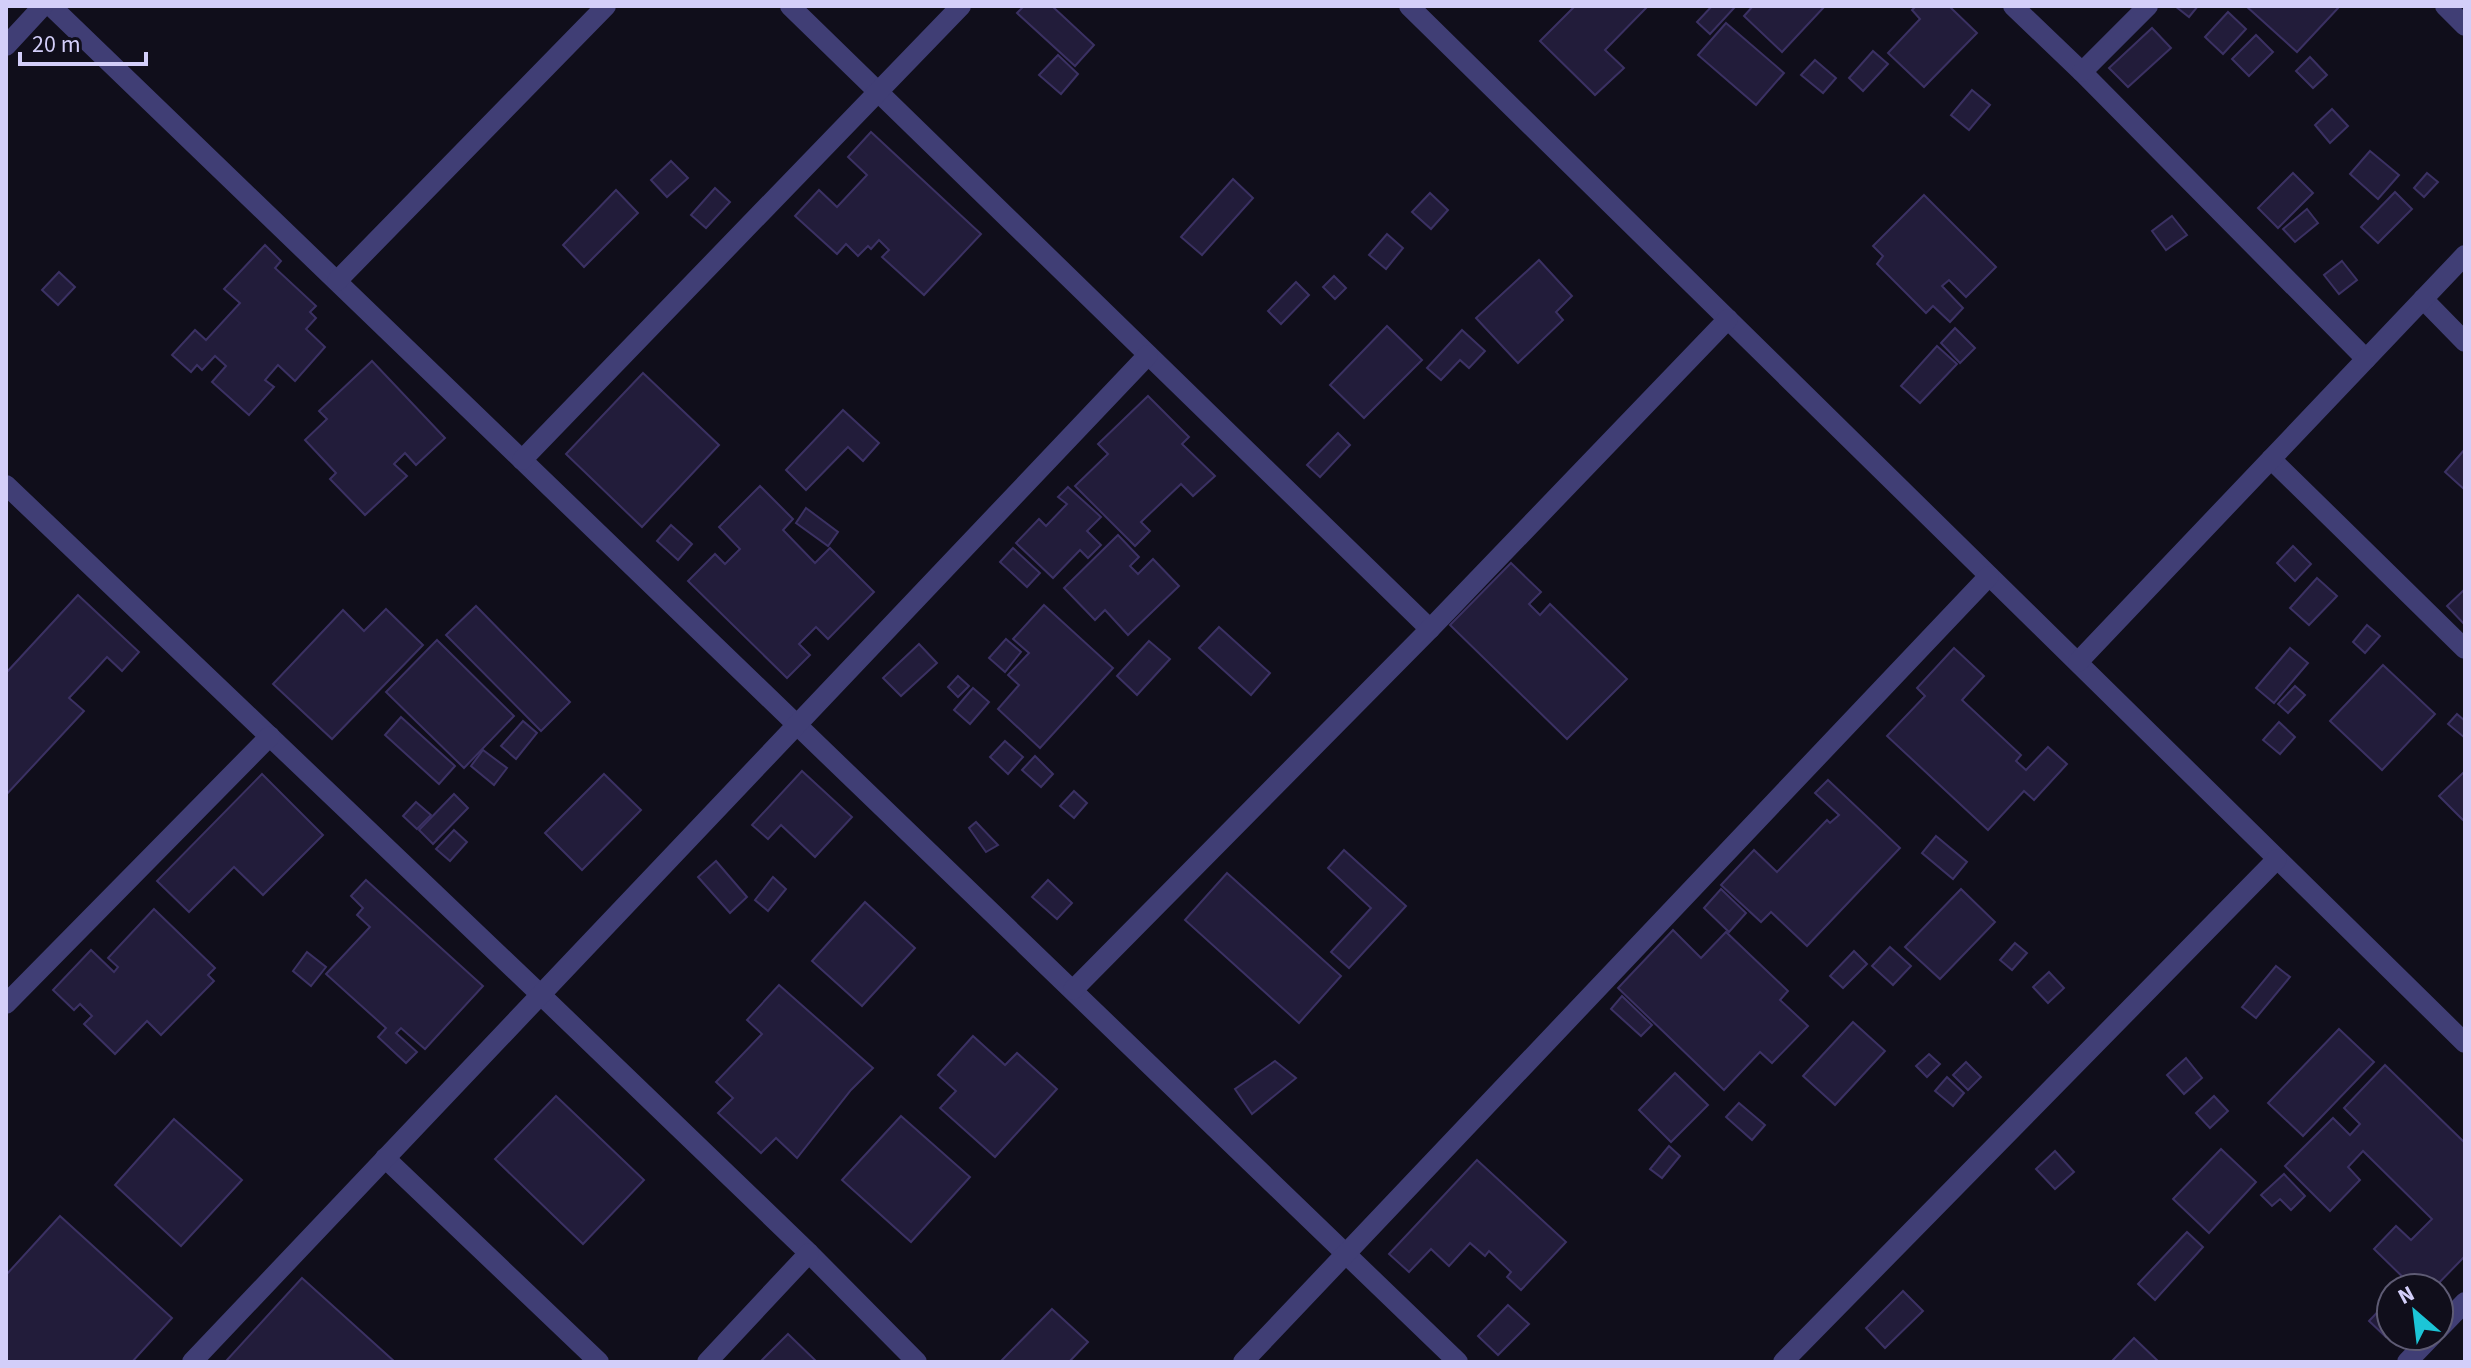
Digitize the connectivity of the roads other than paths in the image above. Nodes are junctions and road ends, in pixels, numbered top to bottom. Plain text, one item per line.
1 (43, 6) edge
2 (51, 6) edge
3 (606, 6) edge
4 (790, 6) edge
5 (961, 6) edge
6 (1409, 6) edge
7 (2013, 6) edge
8 (2148, 6) edge
9 (2445, 6) edge
10 (2465, 26) edge
11 (6, 46) edge
12 (2082, 72) junction
13 (878, 93) junction
14 (2465, 255) edge
15 (337, 281) junction
16 (2423, 299) junction
17 (1728, 319) junction
18 (2465, 342) edge
19 (1148, 355) junction
20 (2366, 359) junction
21 (2271, 459) junction
22 (522, 460) junction
23 (6, 485) edge
24 (1989, 576) junction
25 (1430, 629) junction
26 (2465, 649) edge
27 (2078, 662) junction
28 (798, 725) junction
29 (270, 736) junction
30 (2277, 859) junction
31 (1073, 990) junction
32 (541, 995) junction
33 (6, 1004) edge
34 (2465, 1043) edge
35 (385, 1158) junction
36 (809, 1253) junction
37 (1346, 1254) junction
38 (192, 1362) edge
39 (599, 1362) edge
40 (707, 1362) edge
41 (917, 1362) edge
42 (1243, 1362) edge
43 (1458, 1362) edge
44 (1783, 1362) edge

1 - 11 street
2 - 15 street
3 - 15 street
4 - 13 street
5 - 13 street
6 - 17 street
7 - 12 street
8 - 12 street
9 - 10 street
12 - 20 street
13 - 19 street
13 - 22 street
14 - 16 street
15 - 22 street
16 - 18 street
16 - 20 street
17 - 24 street
17 - 25 street
19 - 25 street
19 - 28 street
20 - 21 street
21 - 26 street
21 - 27 street
22 - 28 street
23 - 29 street
24 - 27 street
24 - 37 street
25 - 31 street
27 - 30 street
28 - 31 street
28 - 32 street
29 - 32 street
29 - 33 street
30 - 34 street
30 - 44 street
31 - 37 street
32 - 35 street
32 - 36 street
35 - 38 street
35 - 39 street
36 - 40 street
36 - 41 street
37 - 42 street
37 - 43 street

